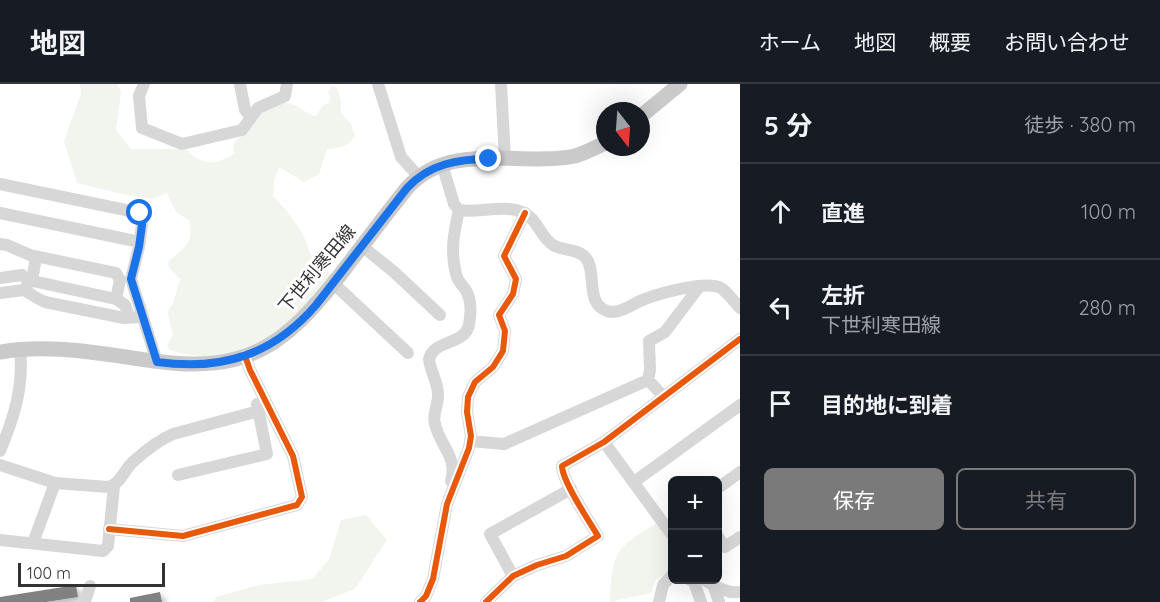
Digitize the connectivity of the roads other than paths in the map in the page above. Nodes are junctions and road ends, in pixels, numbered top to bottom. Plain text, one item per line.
1 (144, 84) edge
2 (240, 84) edge
3 (287, 84) edge
4 (378, 84) edge
5 (501, 84) edge
6 (678, 85) edge
7 (650, 108) edge
8 (250, 116) junction
9 (596, 148) edge
10 (505, 159) junction
11 (442, 165) junction
12 (419, 177) junction
13 (0, 184) edge
14 (459, 210) junction
15 (0, 213) edge
16 (525, 213) junction
17 (140, 242) junction
18 (0, 244) edge
19 (362, 246) junction
20 (36, 257) junction
21 (0, 278) edge
22 (333, 283) junction
23 (27, 285) junction
24 (699, 286) junction
25 (0, 293) edge
26 (116, 298) junction
27 (740, 308) edge
28 (440, 315) dead end
29 (135, 317) junction
30 (740, 339) edge
31 (20, 350) junction
32 (0, 352) edge
33 (408, 353) dead end
34 (157, 362) junction
35 (247, 363) junction
36 (648, 380) junction
37 (664, 397) junction
38 (740, 405) edge
39 (259, 411) junction
40 (470, 441) junction
41 (604, 442) junction
42 (0, 451) edge
43 (0, 465) edge
44 (740, 472) edge
45 (178, 475) dead end
46 (634, 482) junction
47 (55, 483) junction
48 (722, 485) edge
49 (114, 486) junction
50 (571, 489) junction
51 (446, 510) junction
52 (668, 524) edge
53 (109, 529) junction
54 (740, 537) edge
55 (0, 540) edge
56 (33, 543) junction
57 (722, 543) edge
58 (513, 576) junction
59 (668, 579) edge
60 (695, 584) edge
61 (710, 584) edge
62 (712, 584) edge
63 (90, 586) dead end
64 (740, 592) edge
65 (85, 602) edge
66 (420, 602) edge
67 (486, 602) edge
68 (659, 602) edge
69 (701, 602) edge
70 (719, 602) edge

1 - 8 street
2 - 8 street
3 - 8 street
4 - 12 street
5 - 10 street
6 - 7 main road
9 - 10 main road, 下世利寒田線
10 - 11 main road, 下世利寒田線
11 - 12 main road, 下世利寒田線
11 - 14 street
12 - 19 main road, 下世利寒田線
13 - 17 street
14 - 16 street
14 - 51 street
15 - 17 street
16 - 24 street
16 - 40 street
17 - 29 street
18 - 20 street
19 - 22 main road, 下世利寒田線
19 - 28 street
20 - 23 street
20 - 26 street
21 - 23 street
22 - 33 street
22 - 35 main road, 下世利寒田線
23 - 25 street
23 - 26 street
23 - 29 street
24 - 27 street
24 - 36 street
26 - 29 street
29 - 34 street
30 - 37 street
31 - 32 main road, 下世利寒田線
31 - 34 main road, 下世利寒田線
31 - 42 street
34 - 35 main road, 下世利寒田線
35 - 39 street
35 - 53 street
36 - 37 street
36 - 40 street
37 - 41 street
38 - 46 street
39 - 45 street
39 - 49 street
40 - 51 street
41 - 46 street
41 - 50 street
43 - 47 street
44 - 48 street
46 - 52 street
47 - 49 street
47 - 56 street
49 - 53 street
50 - 58 street
50 - 58 street
51 - 66 street
53 - 56 street
54 - 57 street
55 - 56 street
58 - 67 street
59 - 68 street
60 - 69 street
61 - 70 street
62 - 64 street
63 - 65 street

